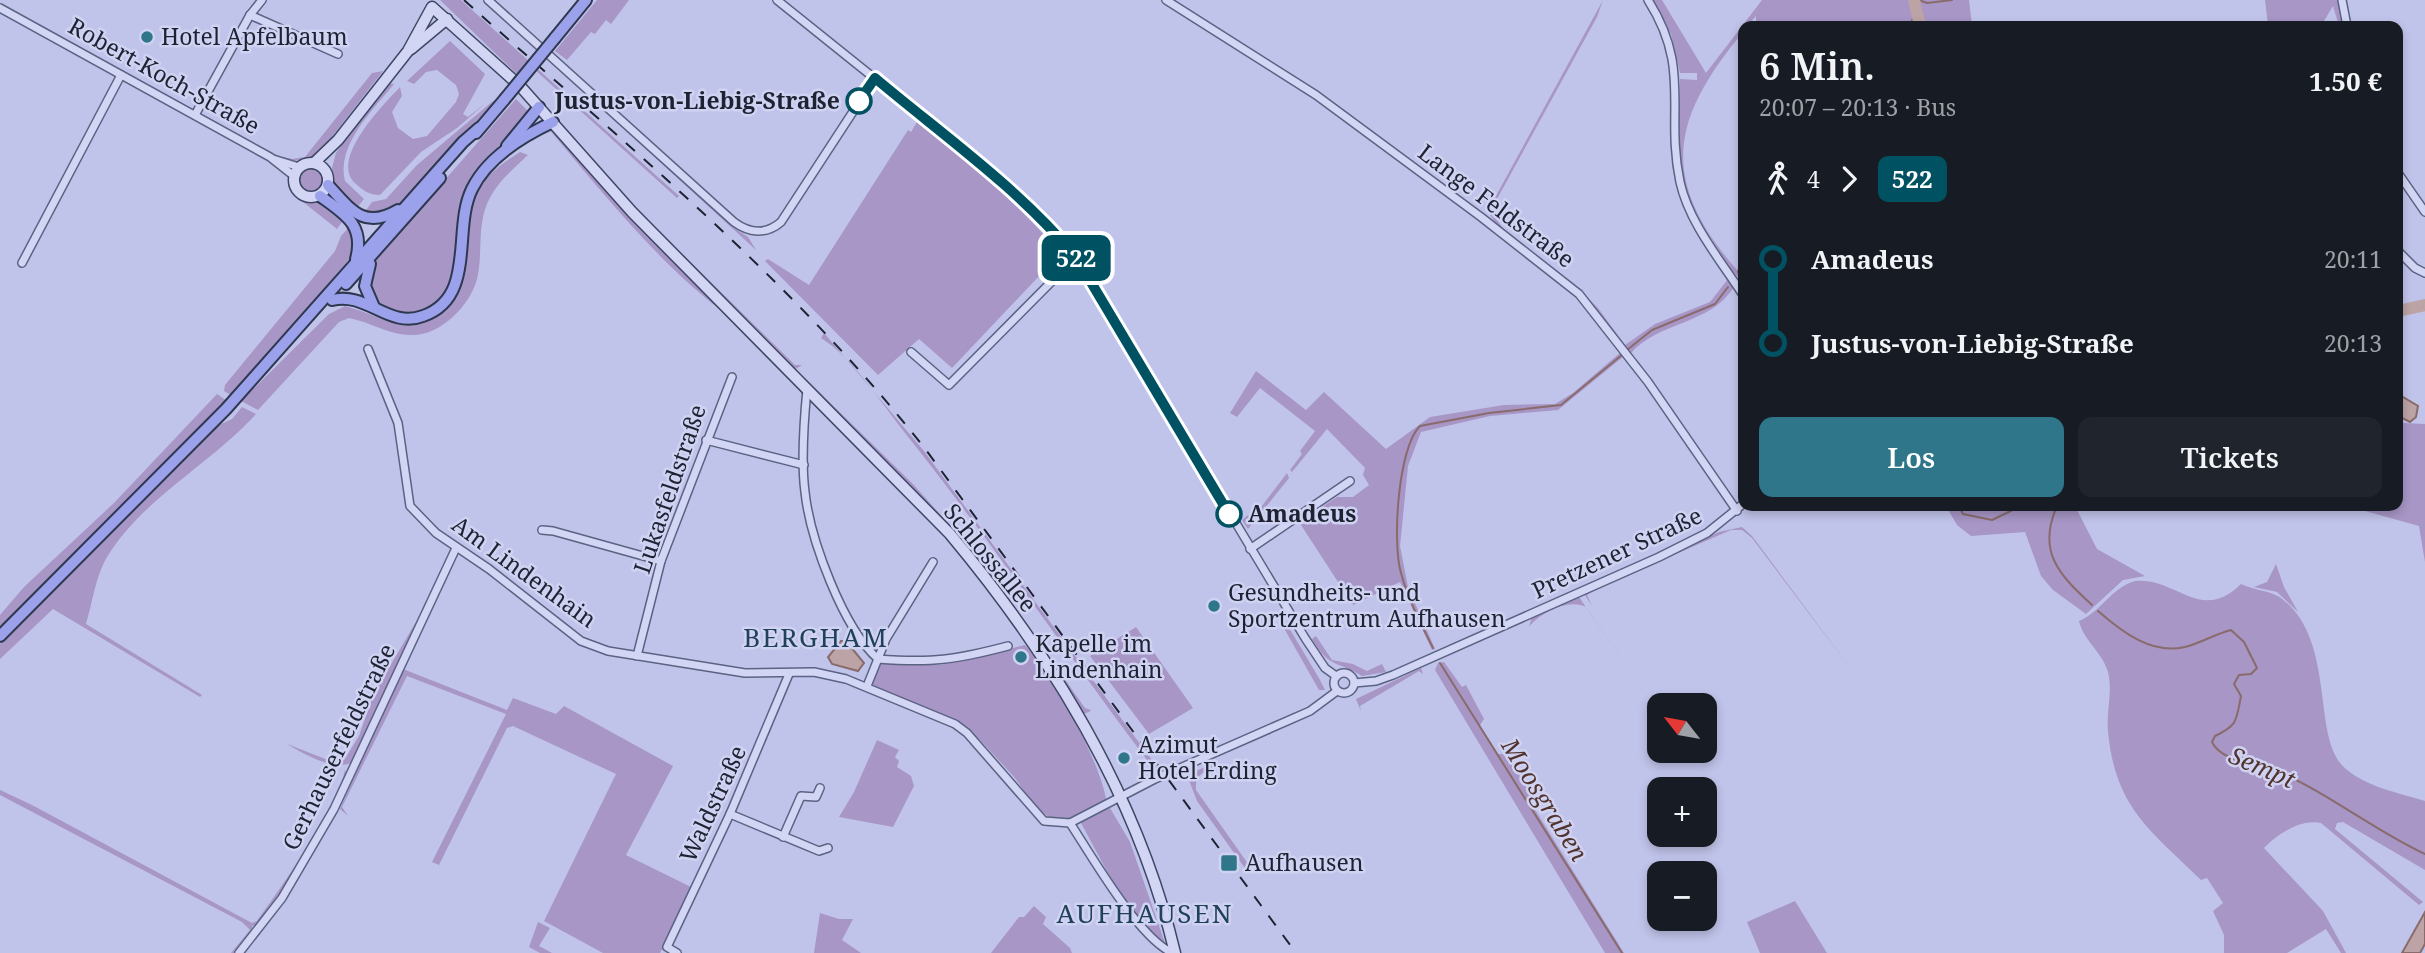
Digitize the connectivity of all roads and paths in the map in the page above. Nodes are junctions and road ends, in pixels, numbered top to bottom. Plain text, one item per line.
1 (262, 0) edge
2 (586, 0) edge
3 (777, 0) edge
4 (1166, 0) edge
5 (1648, 0) edge
6 (2342, 0) edge
7 (490, 1) edge
8 (0, 8) edge
9 (250, 15) junction
10 (447, 19) junction
11 (2346, 21) edge
12 (408, 51) junction
13 (338, 54) dead end
14 (121, 75) junction
15 (875, 78) junction
16 (539, 107) junction
17 (195, 115) junction
18 (553, 122) junction
19 (479, 128) junction
20 (338, 140) junction
21 (504, 151) junction
22 (314, 163) junction
23 (326, 170) junction
24 (297, 172) junction
25 (2403, 180) edge
26 (328, 185) junction
27 (320, 195) junction
28 (407, 205) junction
29 (2425, 212) edge
30 (374, 254) junction
31 (2403, 256) edge
32 (1076, 257) junction
33 (22, 262) dead end
34 (354, 264) junction
35 (2425, 273) edge
36 (1738, 287) edge
37 (332, 300) junction
38 (374, 307) junction
39 (368, 349) dead end
40 (911, 352) dead end
41 (261, 371) junction
42 (732, 377) dead end
43 (807, 389) junction
44 (706, 440) junction
45 (804, 465) junction
46 (1350, 481) dead end
47 (1738, 504) edge
48 (1738, 509) edge
49 (542, 530) dead end
50 (456, 548) junction
51 (1251, 549) junction
52 (661, 561) junction
53 (933, 562) dead end
54 (0, 636) edge
55 (1008, 646) dead end
56 (637, 656) junction
57 (878, 659) junction
58 (789, 674) junction
59 (1336, 676) junction
60 (1354, 683) junction
61 (867, 686) junction
62 (1337, 691) junction
63 (820, 788) dead end
64 (1119, 796) junction
65 (730, 814) junction
66 (1070, 823) junction
67 (783, 836) junction
68 (828, 848) dead end
69 (664, 950) edge
70 (239, 953) edge
71 (677, 953) edge
72 (1174, 953) edge

1 - 9 street
2 - 19 main road, bridge
3 - 15 street
4 - 47 street, Lange Feldstraße
5 - 36 street
6 - 11 street
7 - 15 street
8 - 14 street, Robert-Koch-Straße
9 - 13 street
9 - 17 street
10 - 12 main road
10 - 12 main road, Schlossallee
10 - 16 main road, Schlossallee
12 - 20 main road
14 - 17 street, Robert-Koch-Straße
14 - 33 street
15 - 32 street
16 - 18 main road, Schlossallee
16 - 21 main road
17 - 24 street, Robert-Koch-Straße
18 - 21 main road
18 - 43 main road, Schlossallee
19 - 28 main road
19 - 30 main road
20 - 22 main road
20 - 23 main road
21 - 38 main road
22 - 23 main road
22 - 24 main road
23 - 26 main road
24 - 27 main road
25 - 29 street
26 - 27 main road
26 - 28 main road
27 - 34 main road
28 - 34 main road
30 - 37 main road
30 - 38 main road
31 - 35 street
32 - 40 street
32 - 51 street
34 - 41 main road
37 - 38 main road
37 - 41 main road
39 - 50 street, Am Lindenhain
41 - 54 main road
42 - 44 street, Lukasfeldstraße
43 - 45 street
43 - 64 main road, Schlossallee
44 - 45 street
44 - 52 street, Lukasfeldstraße
45 - 57 street
46 - 51 street
48 - 60 street, Pretzener Straße
49 - 52 street
50 - 56 street, Am Lindenhain
50 - 70 street, Gerhauserfeldstraße
51 - 59 street
52 - 56 street, Lukasfeldstraße
53 - 57 street
55 - 57 street
56 - 58 street, Am Lindenhain
57 - 61 street
58 - 61 street, Am Lindenhain
58 - 65 street, Waldstraße
59 - 60 street
59 - 62 street
60 - 62 street, Pretzener Straße
61 - 66 street, Am Lindenhain
62 - 64 street, Pretzener Straße
63 - 67 street
64 - 66 street
64 - 72 main road, Schlossallee
65 - 67 street
65 - 69 street, Waldstraße
66 - 72 street
67 - 68 street
69 - 71 street, Waldstraße

